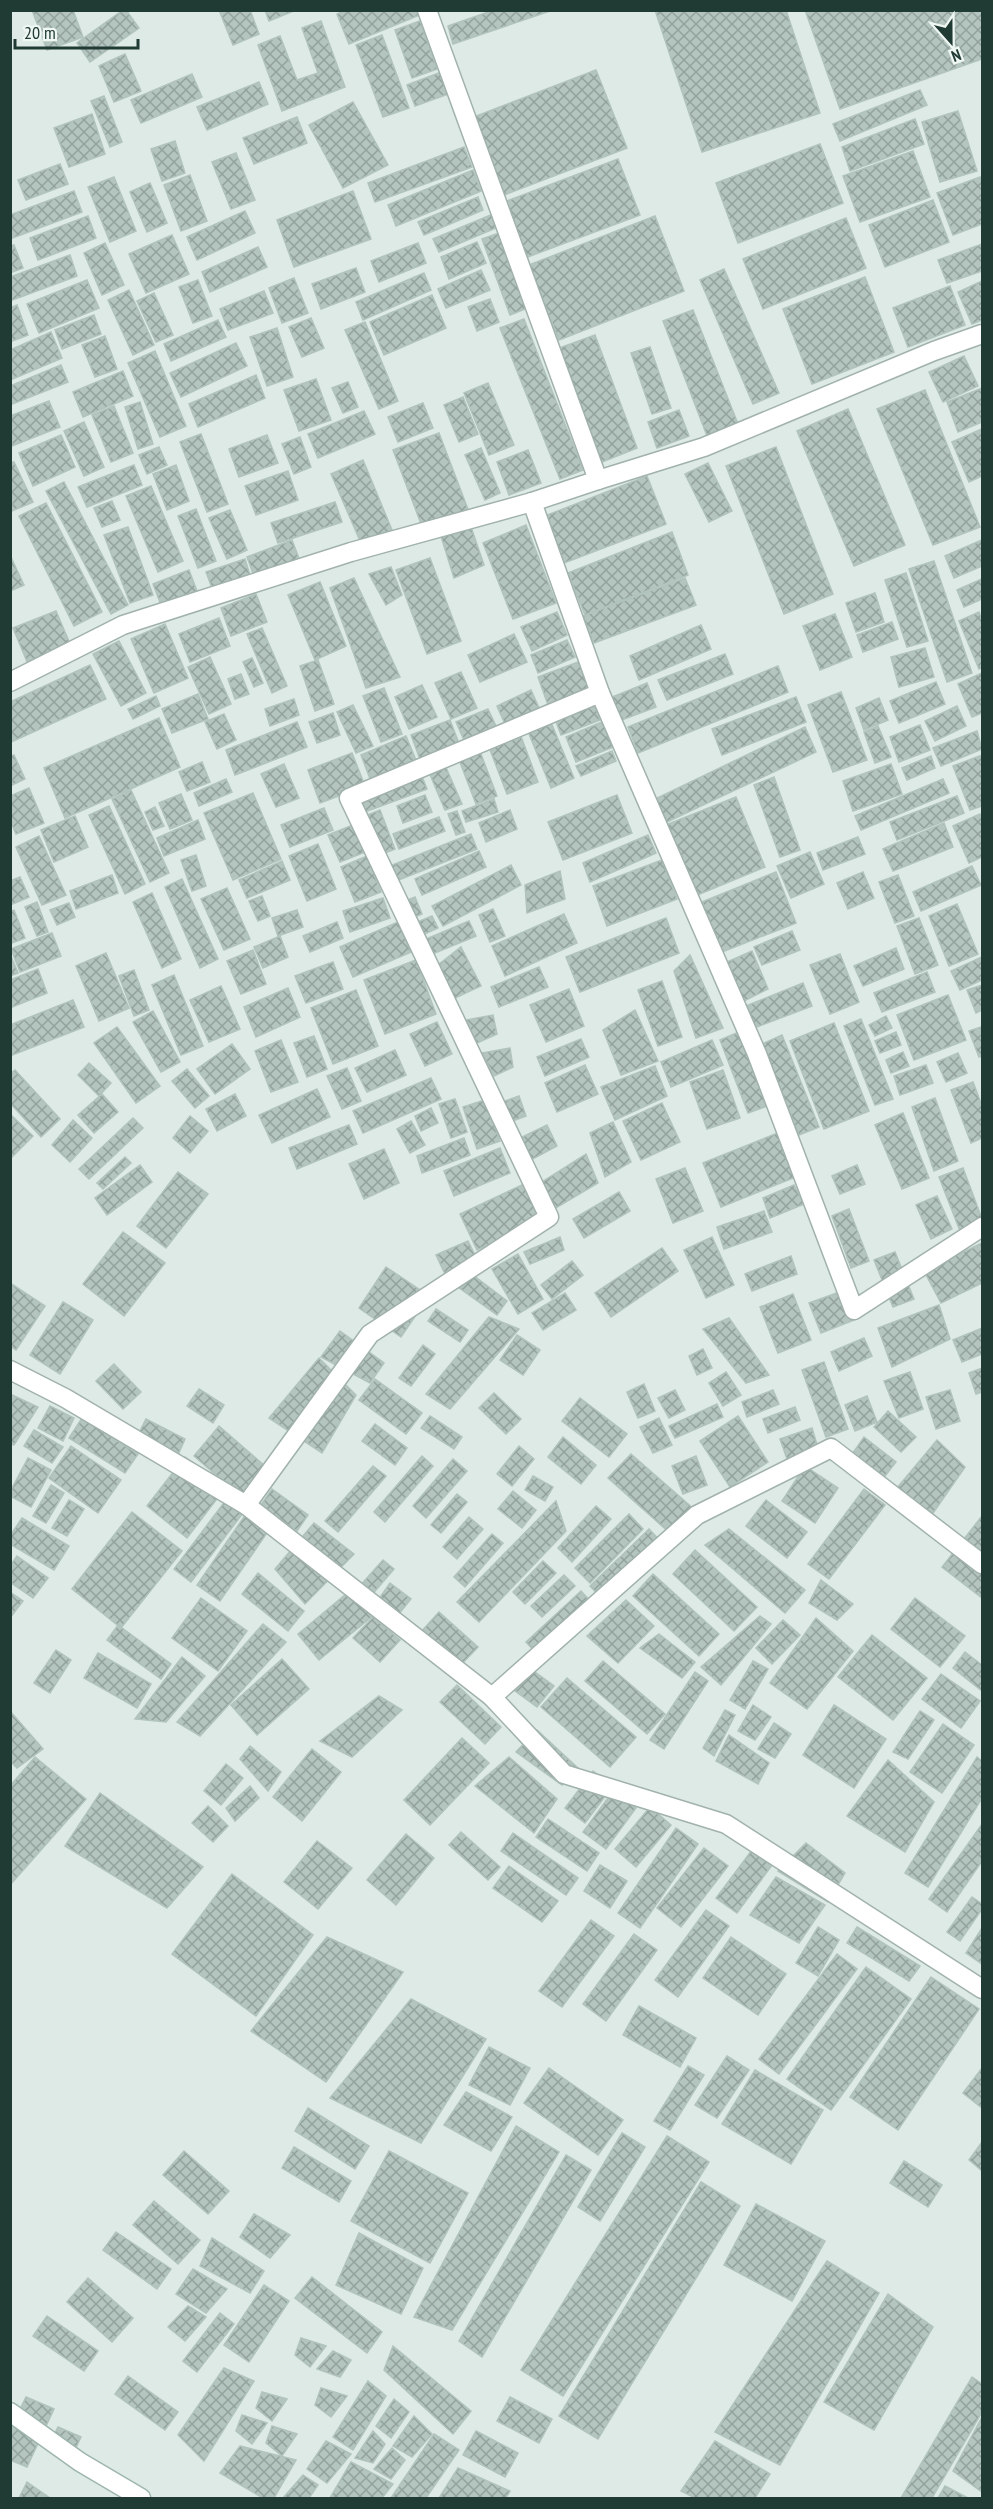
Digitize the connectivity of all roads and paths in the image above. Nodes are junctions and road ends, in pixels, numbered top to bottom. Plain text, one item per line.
1 (427, 10) edge
2 (982, 334) edge
3 (597, 480) junction
4 (532, 502) junction
5 (10, 682) edge
6 (600, 693) junction
7 (982, 1227) edge
8 (10, 1371) edge
9 (246, 1505) junction
10 (982, 1564) edge
11 (492, 1697) junction
12 (982, 1989) edge
13 (10, 2412) edge
14 (141, 2499) edge

1 - 3 street
2 - 3 street
3 - 4 street
4 - 5 street
4 - 6 street
6 - 7 street
6 - 9 street
8 - 9 street
9 - 11 street
10 - 11 street
11 - 12 street
13 - 14 street

